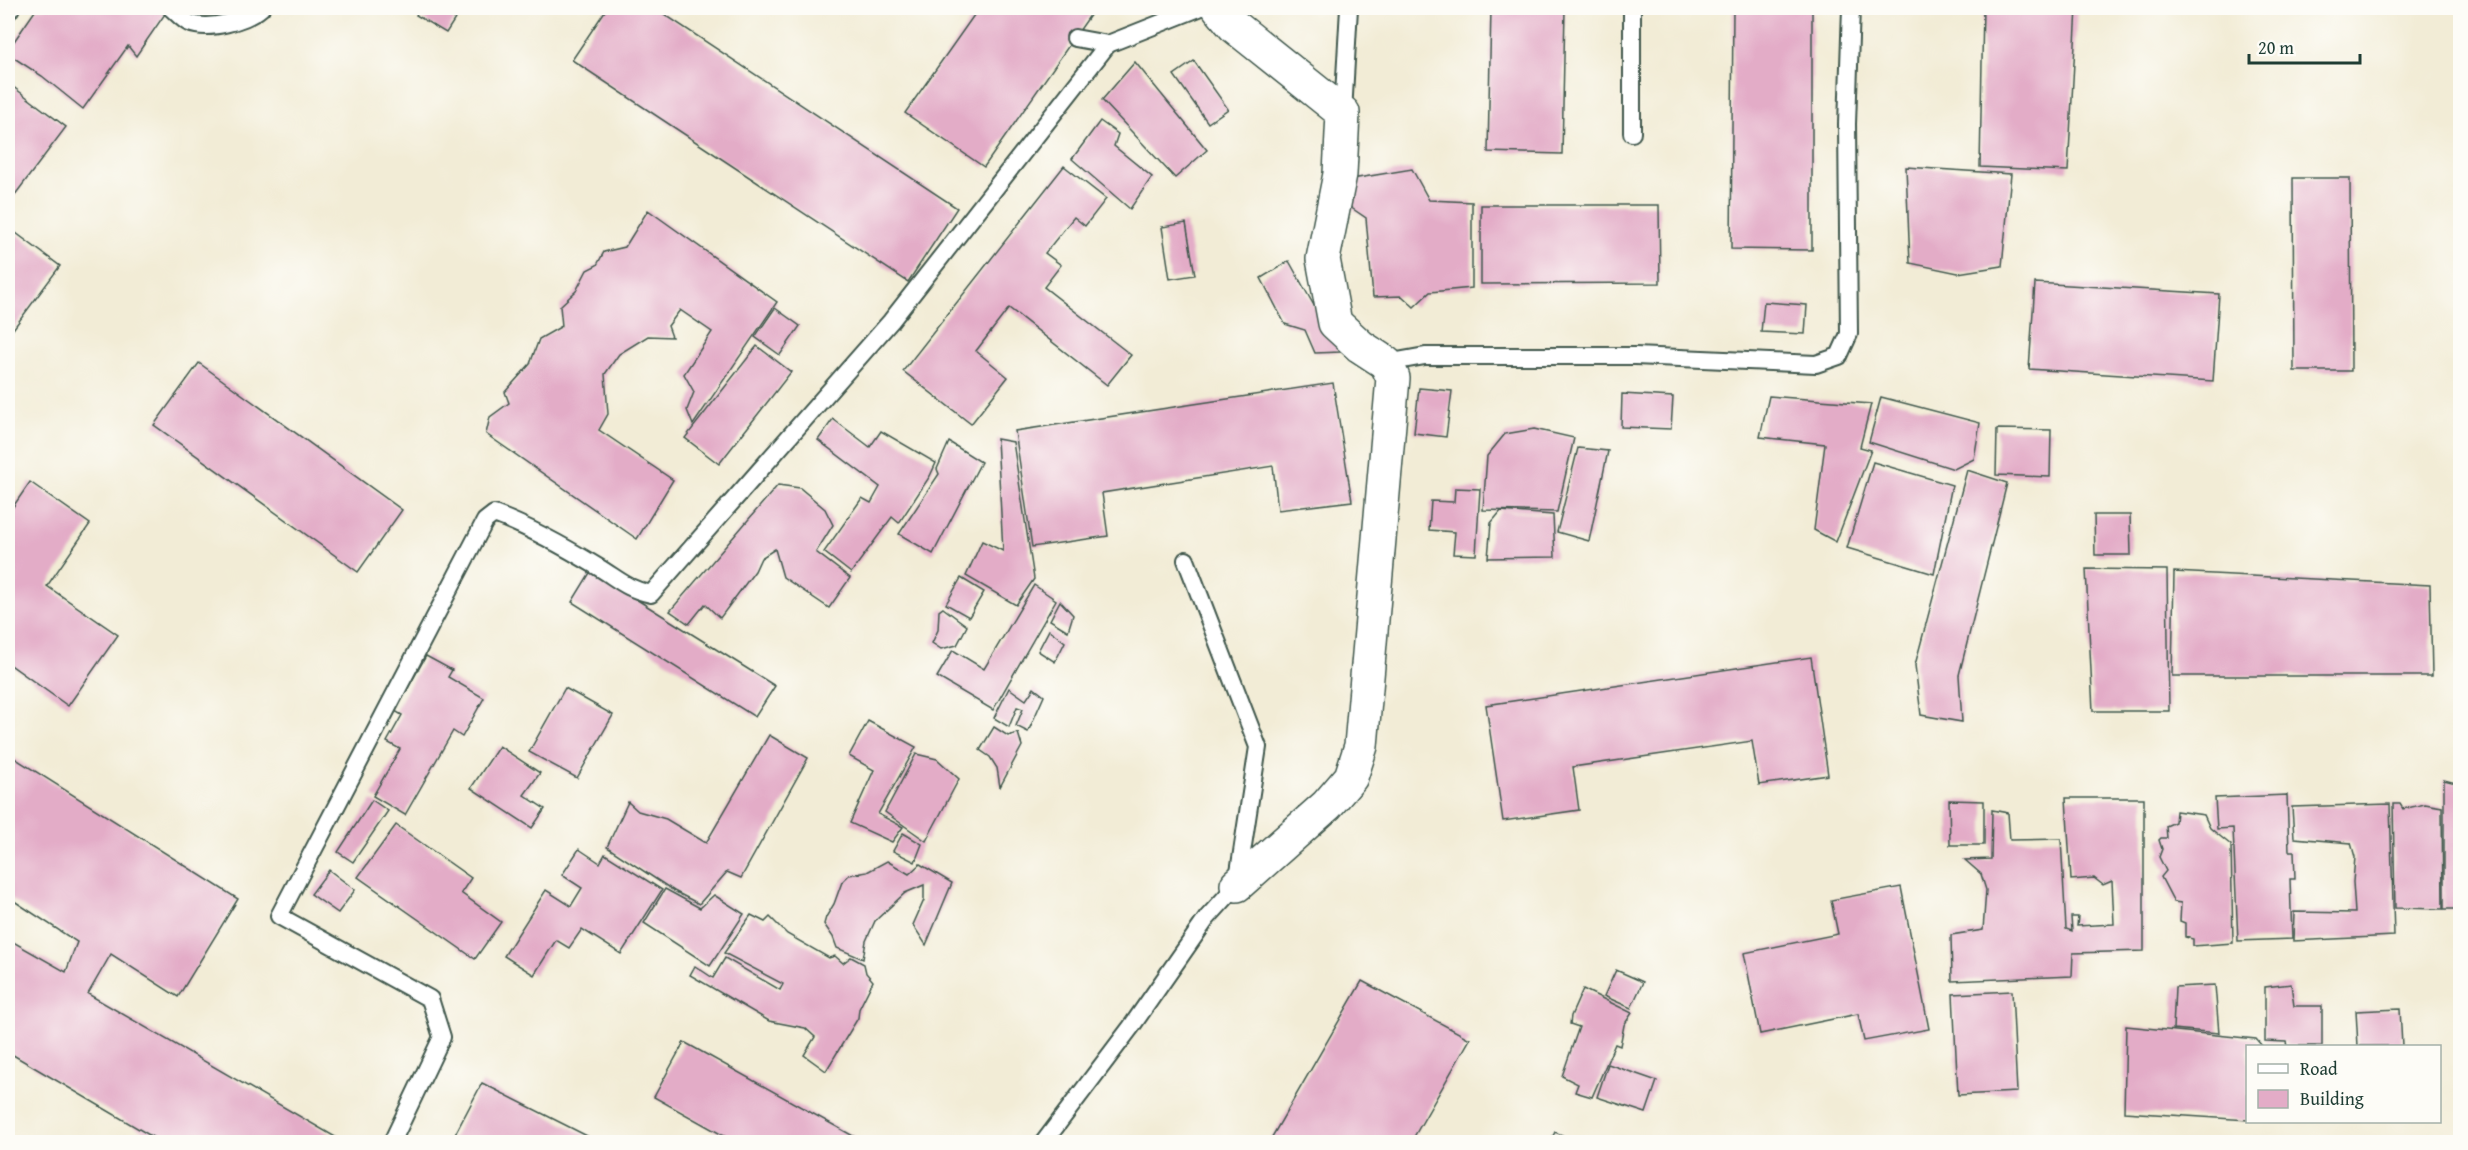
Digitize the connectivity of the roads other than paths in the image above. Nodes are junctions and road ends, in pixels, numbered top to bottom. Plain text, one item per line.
1 (11, 8) edge
2 (171, 8) edge
3 (261, 8) edge
4 (1199, 8) edge
5 (1219, 8) edge
6 (1349, 8) edge
7 (1632, 8) edge
8 (1851, 8) edge
9 (8, 12) edge
10 (1075, 38) dead end
11 (1108, 44) junction
12 (1343, 113) junction
13 (1632, 133) dead end
14 (1386, 363) junction
15 (1186, 560) dead end
16 (1237, 885) junction
17 (392, 1143) edge
18 (1044, 1143) edge

1 - 9 lane
2 - 3 lane
4 - 11 lane
5 - 12 street
6 - 12 lane
7 - 13 lane
8 - 14 lane
10 - 11 lane
11 - 17 lane
12 - 14 street
14 - 16 street
15 - 16 lane
16 - 18 lane

